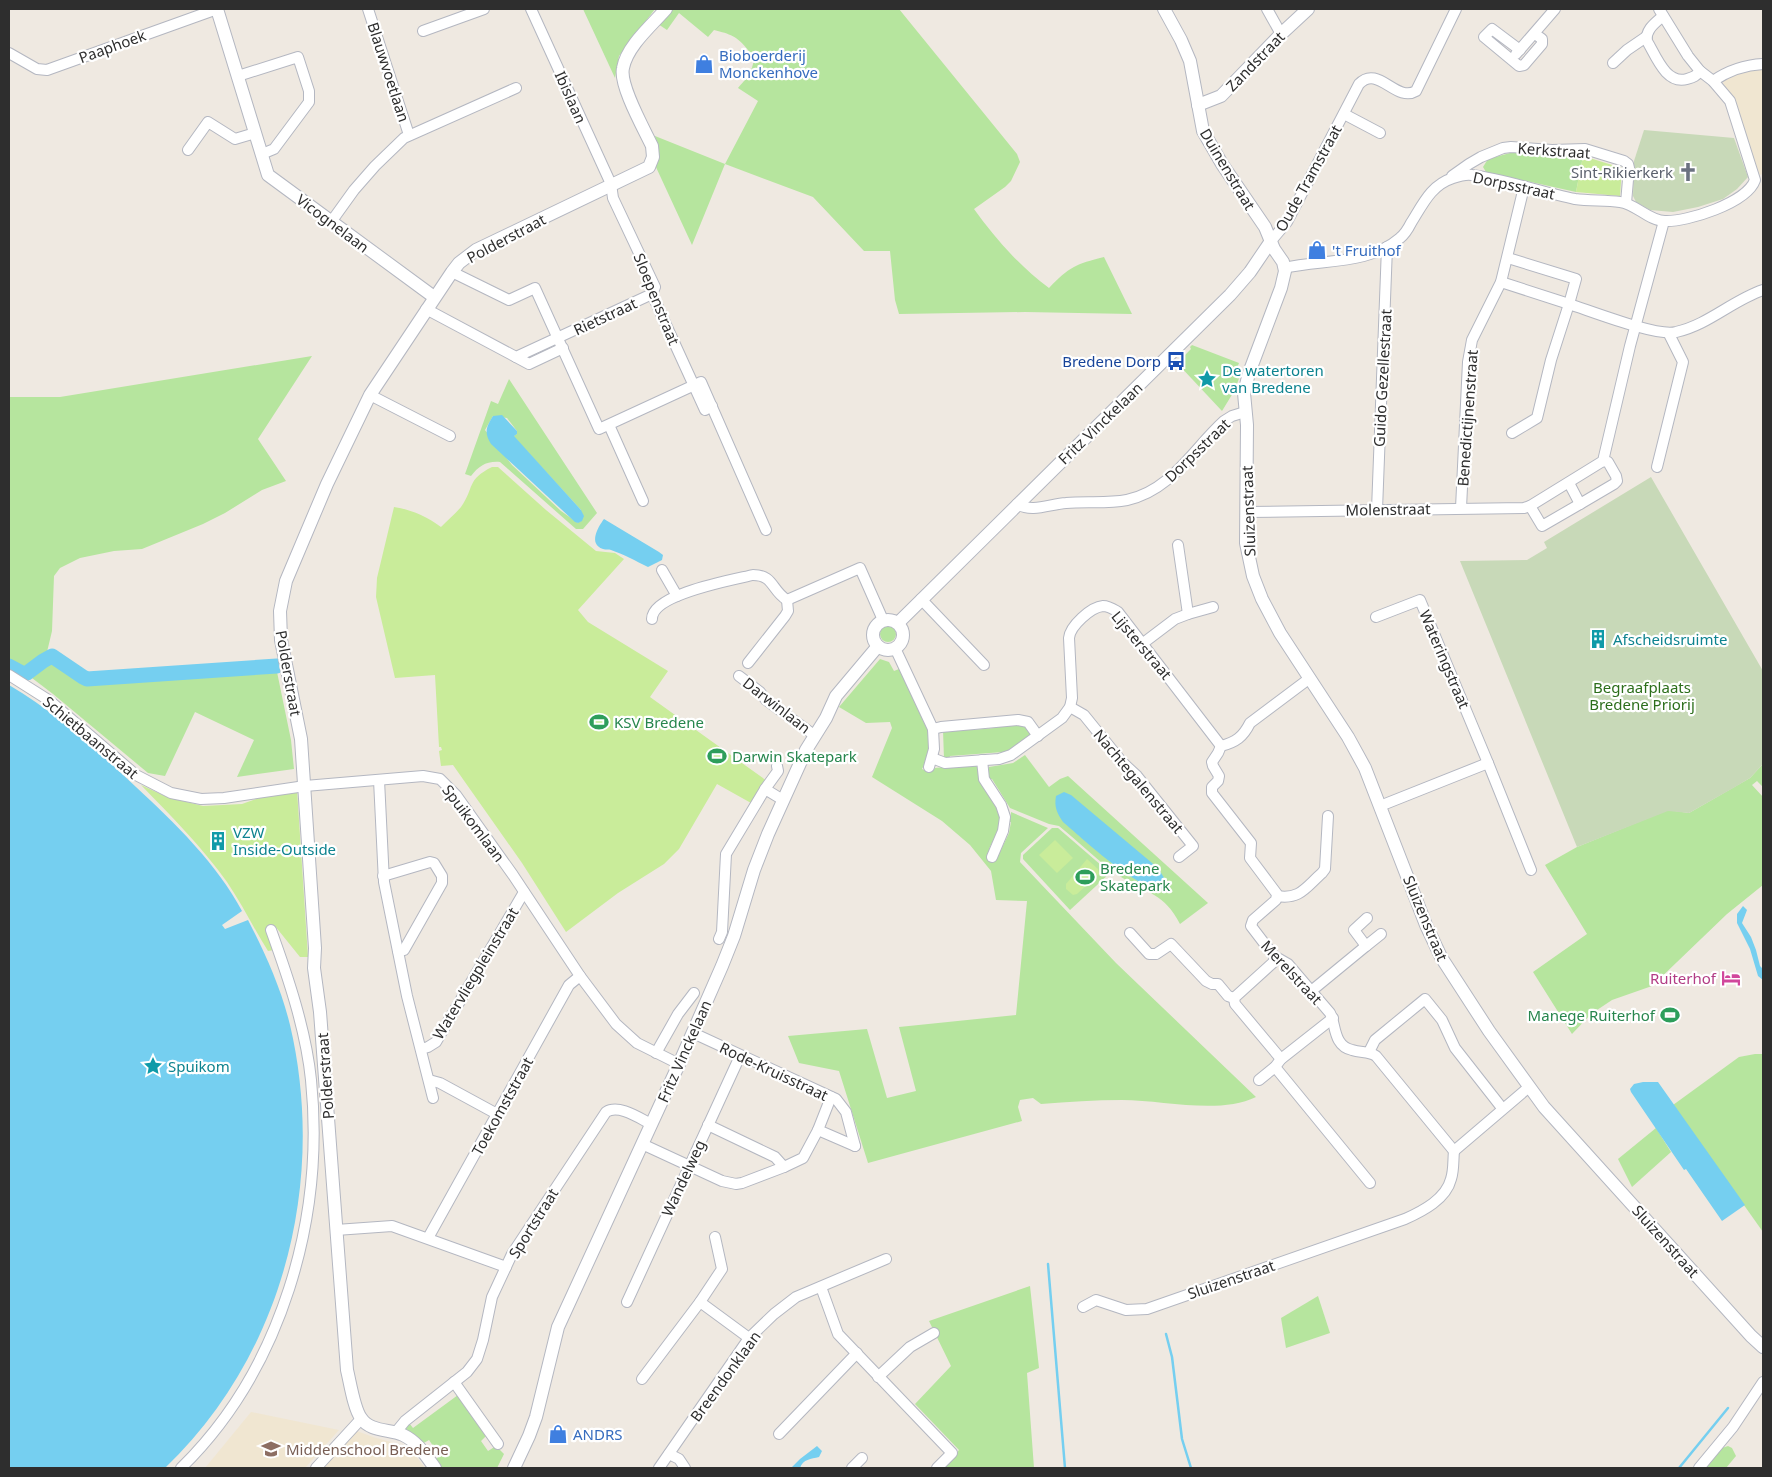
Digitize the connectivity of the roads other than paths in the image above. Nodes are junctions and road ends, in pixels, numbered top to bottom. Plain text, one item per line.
1 (217, 9) edge
2 (368, 9) edge
3 (484, 9) edge
4 (531, 9) edge
5 (666, 9) edge
6 (1164, 9) edge
7 (1267, 9) edge
8 (1308, 9) edge
9 (1456, 9) edge
10 (1555, 9) edge
11 (1661, 12) edge
12 (423, 31) dead end
13 (1280, 34) junction
14 (1535, 34) junction
15 (1646, 37) junction
16 (1520, 50) junction
17 (9, 53) edge
18 (1511, 60) junction
19 (1613, 64) dead end
20 (1763, 64) edge
21 (1700, 71) junction
22 (238, 76) junction
23 (1713, 82) junction
24 (516, 88) dead end
25 (1198, 105) junction
26 (1344, 114) junction
27 (1380, 133) dead end
28 (255, 134) junction
29 (409, 135) junction
30 (188, 150) dead end
31 (262, 154) junction
32 (1759, 179) edge
33 (1447, 180) junction
34 (611, 184) junction
35 (1524, 187) junction
36 (1626, 203) junction
37 (1664, 221) junction
38 (331, 222) junction
39 (1271, 241) junction
40 (1387, 247) junction
41 (1508, 258) junction
42 (1284, 268) junction
43 (452, 272) junction
44 (1501, 282) junction
45 (1763, 290) edge
46 (652, 294) junction
47 (434, 297) junction
48 (1569, 304) junction
49 (426, 309) junction
50 (1636, 326) junction
51 (1668, 334) junction
52 (558, 337) junction
53 (563, 348) junction
54 (516, 357) junction
55 (694, 385) junction
56 (370, 395) junction
57 (1245, 412) junction
58 (609, 425) junction
59 (1512, 433) dead end
60 (450, 436) dead end
61 (1603, 461) junction
62 (1657, 467) dead end
63 (1569, 483) junction
64 (643, 501) dead end
65 (1017, 504) junction
66 (1580, 504) junction
67 (1530, 506) junction
68 (1461, 508) junction
69 (1377, 510) junction
70 (1246, 512) junction
71 (766, 530) dead end
72 (1178, 545) dead end
73 (662, 570) dead end
74 (677, 596) junction
75 (922, 599) junction
76 (787, 600) junction
77 (1213, 607) dead end
78 (1188, 614) junction
79 (1376, 617) dead end
80 (652, 620) dead end
81 (883, 620) junction
82 (898, 623) junction
83 (1142, 644) junction
84 (878, 646) junction
85 (895, 648) junction
86 (748, 663) dead end
87 (984, 665) dead end
88 (9, 675) edge
89 (739, 676) dead end
90 (1310, 678) junction
91 (1070, 707) junction
92 (933, 729) junction
93 (814, 735) junction
94 (1038, 736) junction
95 (1221, 746) junction
96 (982, 760) junction
97 (1488, 762) junction
98 (777, 766) dead end
99 (378, 780) junction
100 (305, 786) junction
101 (765, 789) junction
102 (177, 794) joint
103 (783, 800) junction
104 (1380, 806) junction
105 (1328, 816) dead end
106 (992, 857) dead end
107 (1179, 857) dead end
108 (1531, 870) dead end
109 (383, 876) junction
110 (524, 892) junction
111 (1277, 896) junction
112 (1366, 918) dead end
113 (271, 930) dead end
114 (1130, 933) dead end
115 (1380, 934) dead end
116 (725, 935) junction
117 (1366, 946) junction
118 (398, 951) junction
119 (1278, 959) junction
120 (580, 976) junction
121 (1310, 992) junction
122 (694, 993) dead end
123 (1234, 998) junction
124 (1333, 1018) junction
125 (693, 1033) junction
126 (422, 1049) junction
127 (1369, 1052) junction
128 (656, 1053) junction
129 (740, 1056) junction
130 (1278, 1063) junction
131 (679, 1064) junction
132 (429, 1080) junction
133 (1259, 1080) dead end
134 (1529, 1087) junction
135 (831, 1097) junction
136 (433, 1098) dead end
137 (1502, 1108) junction
138 (497, 1114) junction
139 (651, 1124) junction
140 (708, 1125) junction
141 (818, 1130) junction
142 (642, 1144) junction
143 (1454, 1151) junction
144 (689, 1166) junction
145 (784, 1167) junction
146 (1370, 1183) dead end
147 (336, 1230) junction
148 (715, 1237) dead end
149 (428, 1238) junction
150 (886, 1259) dead end
151 (506, 1266) junction
152 (821, 1287) junction
153 (628, 1302) dead end
154 (700, 1302) junction
155 (1083, 1307) dead end
156 (934, 1333) dead end
157 (749, 1338) junction
158 (1763, 1347) edge
159 (857, 1353) junction
160 (878, 1377) junction
161 (642, 1379) dead end
162 (454, 1382) junction
163 (1763, 1382) edge
164 (361, 1418) junction
165 (396, 1432) junction
166 (779, 1434) dead end
167 (498, 1444) dead end
168 (669, 1454) junction
169 (862, 1458) dead end
170 (181, 1468) edge
171 (316, 1468) edge
172 (435, 1468) edge
173 (514, 1468) edge
174 (660, 1468) edge
175 (686, 1468) edge
176 (852, 1468) edge
177 (937, 1468) edge
178 (1699, 1468) edge

1 - 17 street, Paaphoek
1 - 22 street, Vicognelaan
2 - 29 street, Blauwvoetlaan
3 - 12 street
4 - 34 street, Ibislaan
5 - 34 street, Polderstraat
6 - 25 street, Duinenstraat
7 - 13 street
8 - 13 street, Zandstraat
9 - 26 street, Oude Tramstraat
10 - 14 street
11 - 15 street
11 - 21 street
13 - 25 street, Zandstraat
14 - 16 street
14 - 18 street
15 - 19 street
15 - 21 street
16 - 18 street
16 - 18 street
20 - 23 street
21 - 23 street
22 - 28 street, Vicognelaan
22 - 31 street
23 - 32 street
24 - 29 street
25 - 39 street, Duinenstraat
26 - 27 street, Oude Tramstraat
26 - 39 street, Oude Tramstraat
28 - 30 street
28 - 31 street, Vicognelaan
29 - 38 street
31 - 38 street, Vicognelaan
32 - 37 street
33 - 35 street, Dorpsstraat
33 - 36 street, Kerkstraat
33 - 40 street, Dorpsstraat
34 - 43 street, Polderstraat
34 - 46 street, Sloepenstraat
35 - 36 street, Dorpsstraat
35 - 41 street, Benedictijnenstraat
36 - 37 street, Dorpsstraat
37 - 50 street
38 - 47 street, Vicognelaan
39 - 42 street, Duinenstraat
39 - 65 street, Fritz Vinckelaan
40 - 42 street, Dorpsstraat
40 - 69 street, Guido Gezellestraat
41 - 44 street, Benedictijnenstraat
41 - 48 street
42 - 57 street, Dorpsstraat
43 - 47 street, Polderstraat
43 - 52 street
44 - 48 street
44 - 68 street, Benedictijnenstraat
45 - 51 street
46 - 52 street, Rietstraat
46 - 55 street, Sloepenstraat
47 - 49 street, Polderstraat
48 - 50 street
48 - 59 street
49 - 54 street, Rietstraat
49 - 56 street, Polderstraat
50 - 51 street
50 - 61 street
51 - 62 street
52 - 53 street, Rietstraat
52 - 54 street, Rietstraat
53 - 54 street, Rietstraat
53 - 58 street
55 - 58 street
55 - 71 street, Sloepenstraat
56 - 60 street
56 - 100 street, Polderstraat
57 - 65 street, Dorpsstraat
57 - 70 street, Sluizenstraat
58 - 64 street
61 - 63 street, Molenstraat
61 - 66 street
63 - 66 street
63 - 67 street, Molenstraat
65 - 75 street, Fritz Vinckelaan
66 - 67 street
67 - 68 street, Molenstraat
68 - 69 street, Molenstraat
69 - 70 street, Molenstraat
70 - 90 street, Sluizenstraat
72 - 78 street
73 - 74 street
74 - 76 street
74 - 80 street
75 - 82 street, Fritz Vinckelaan
75 - 87 street
76 - 81 street
76 - 86 street
77 - 78 street
78 - 83 street
79 - 97 street, Wateringstraat
81 - 82 street
81 - 84 street
82 - 85 street
83 - 91 street, Lijsterstraat
83 - 95 street, Lijsterstraat
84 - 85 street
84 - 93 street, Fritz Vinckelaan
85 - 92 street
88 - 102 street, Schietbaanstraat
89 - 93 street, Darwinlaan
90 - 95 street
90 - 104 street, Sluizenstraat
91 - 94 street
91 - 107 street, Nachtegalenstraat
92 - 94 street
92 - 96 street
93 - 103 street, Fritz Vinckelaan
94 - 96 street
95 - 111 street
96 - 106 street
97 - 104 street
97 - 108 street, Wateringstraat
98 - 101 street
99 - 100 street, Spuikomlaan
99 - 109 street
99 - 110 street, Spuikomlaan
100 - 102 street, Spuikomlaan
100 - 147 street, Polderstraat
101 - 103 street
101 - 116 street
103 - 116 street, Fritz Vinckelaan
104 - 134 street, Sluizenstraat
105 - 111 street
109 - 118 street
109 - 118 street
110 - 120 street, Spuikomlaan
110 - 126 street, Watervliegpleinstraat
111 - 119 street, Merelstraat
112 - 117 street
113 - 170 street
114 - 123 street
115 - 117 street
116 - 125 street, Fritz Vinckelaan
117 - 121 street
118 - 126 street
119 - 121 street, Merelstraat
119 - 123 street
120 - 128 street, Spuikomlaan
120 - 138 street, Toekomststraat
121 - 124 street, Merelstraat
122 - 128 street
123 - 130 street
124 - 127 street, Merelstraat
124 - 130 street
125 - 129 street, Rode-Kruisstraat
125 - 131 street, Fritz Vinckelaan
126 - 132 street
127 - 137 street
127 - 143 street
128 - 131 street, Spuikomlaan
129 - 135 street, Rode-Kruisstraat
129 - 140 street, Wandelweg
130 - 133 street
130 - 146 street
131 - 139 street, Fritz Vinckelaan
132 - 136 street
132 - 138 street
134 - 137 street
134 - 158 street, Sluizenstraat
135 - 141 street
135 - 141 street, Rode-Kruisstraat
137 - 143 street
138 - 149 street, Toekomststraat
139 - 142 street, Fritz Vinckelaan
139 - 151 street, Sportstraat
140 - 144 street, Wandelweg
140 - 145 street
141 - 145 street
142 - 144 street
142 - 173 street, Fritz Vinckelaan
143 - 155 street, Sluizenstraat
144 - 145 street
144 - 153 street, Wandelweg
147 - 149 street
147 - 164 street, Polderstraat
148 - 154 street
149 - 151 street
150 - 152 street, Breendonklaan
151 - 162 street, Sportstraat
152 - 157 street, Breendonklaan
152 - 159 street
154 - 157 street
154 - 161 street
156 - 160 street
157 - 168 street, Breendonklaan
159 - 160 street
159 - 166 street
160 - 177 street
162 - 165 street, Sportstraat
162 - 167 street
163 - 178 street
164 - 165 street
164 - 171 street
165 - 172 street
168 - 174 street, Breendonklaan
168 - 175 street
169 - 176 street

